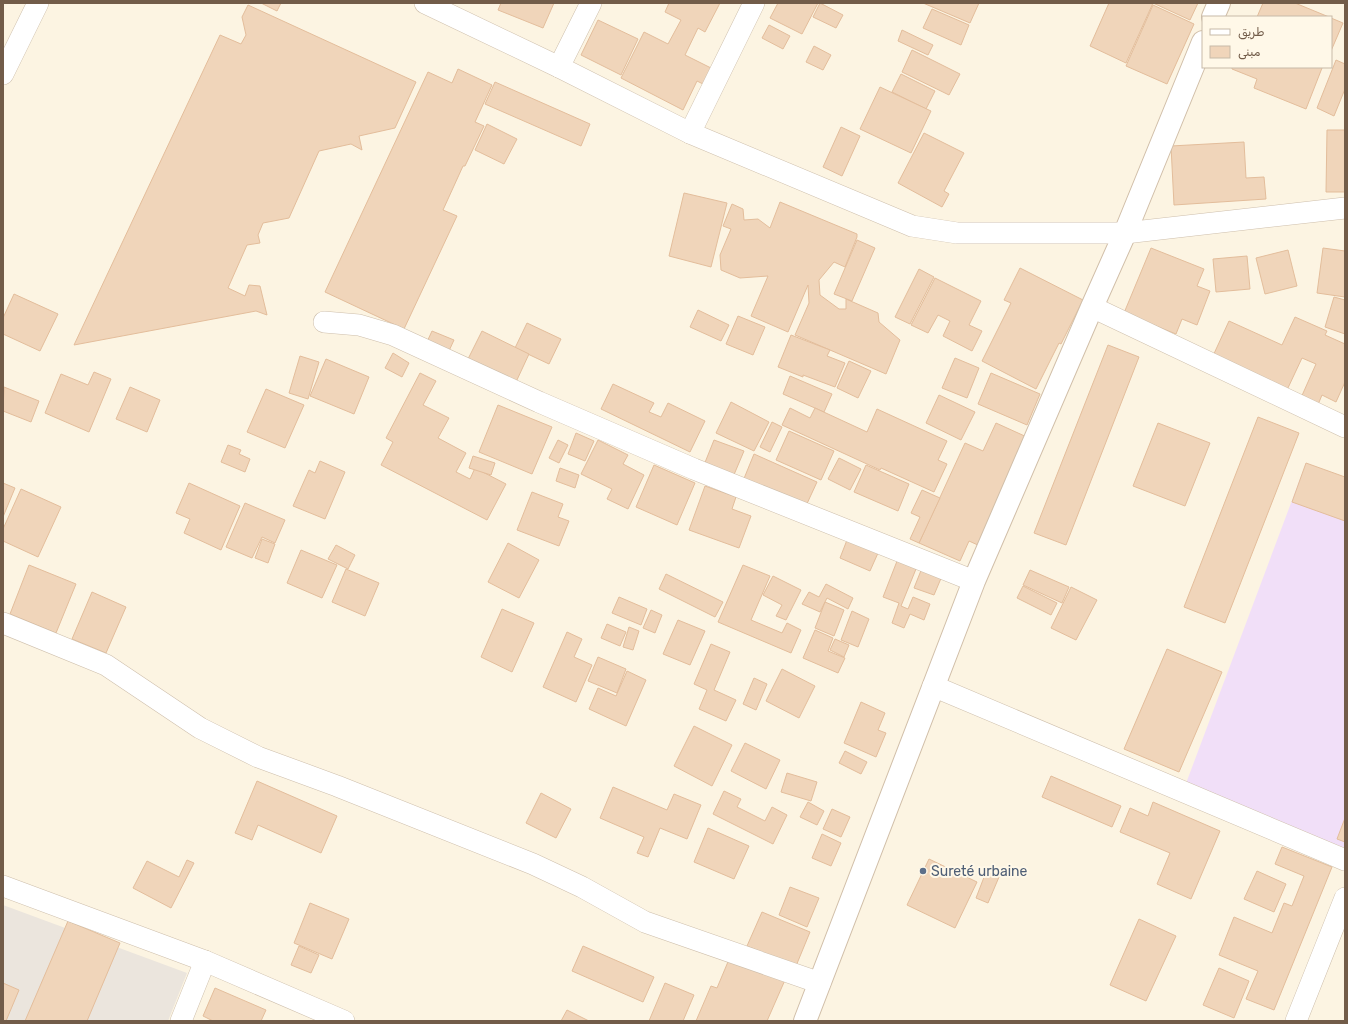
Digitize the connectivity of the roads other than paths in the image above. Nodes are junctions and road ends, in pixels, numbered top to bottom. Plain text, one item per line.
1 (38, 3) edge
2 (591, 3) edge
3 (754, 3) edge
4 (1219, 3) edge
5 (438, 6) edge
6 (1213, 16) edge
7 (1202, 44) edge
8 (559, 67) junction
9 (3, 74) edge
10 (690, 133) junction
11 (1345, 208) edge
12 (1125, 233) junction
13 (1092, 307) junction
14 (324, 322) dead end
15 (1345, 427) edge
16 (974, 581) junction
17 (3, 623) edge
18 (934, 686) junction
19 (1345, 860) edge
20 (3, 886) edge
21 (1345, 898) edge
22 (205, 961) junction
23 (820, 983) junction
24 (181, 1021) edge
25 (344, 1021) edge
26 (805, 1021) edge
27 (1296, 1021) edge

1 - 9 street
2 - 8 street
3 - 10 street
4 - 6 street
5 - 8 street
7 - 12 street
8 - 10 street
10 - 12 street
11 - 12 street
12 - 13 street
13 - 15 street
13 - 16 street
14 - 16 street
16 - 18 street
17 - 23 street
18 - 19 street
18 - 23 street
20 - 22 street
21 - 27 street
22 - 24 street
22 - 25 street
23 - 26 street

